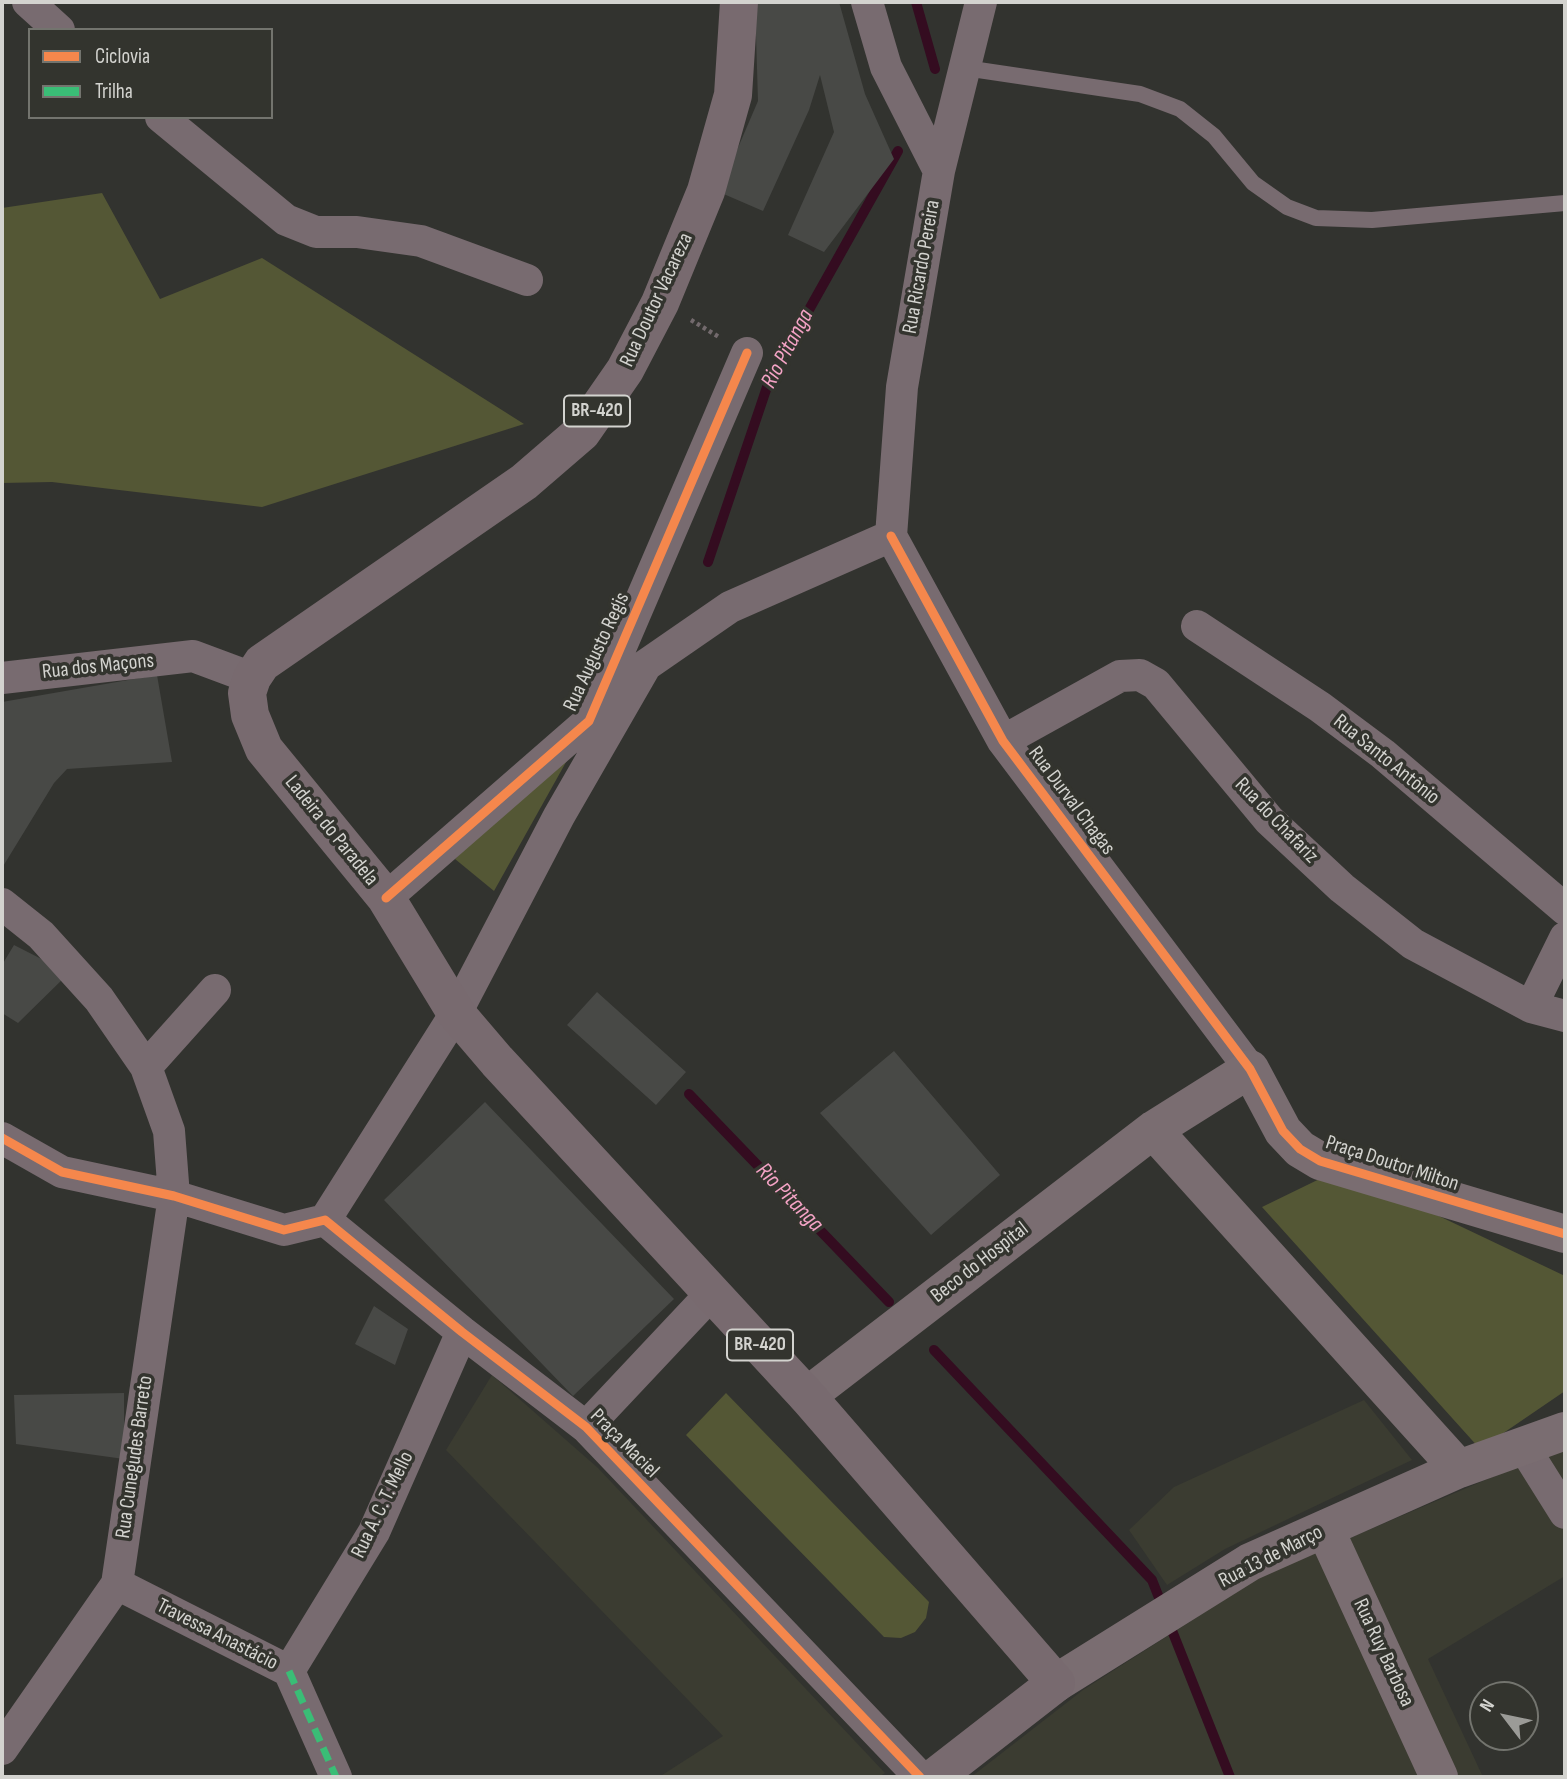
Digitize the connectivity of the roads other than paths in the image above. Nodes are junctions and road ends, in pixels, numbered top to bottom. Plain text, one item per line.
1 (28, 2) edge
2 (739, 2) edge
3 (867, 2) edge
4 (981, 2) edge
5 (57, 28) edge
6 (965, 68) junction
7 (164, 119) edge
8 (939, 171) junction
9 (1565, 203) edge
10 (527, 280) dead end
11 (747, 353) road end
12 (891, 536) junction
13 (1197, 626) dead end
14 (646, 665) junction
15 (2, 678) edge
16 (252, 678) junction
17 (589, 721) junction
18 (1003, 741) junction
19 (386, 898) junction
20 (2, 904) edge
21 (1565, 909) edge
22 (1565, 938) edge
23 (215, 990) dead end
24 (1531, 1007) junction
25 (456, 1013) junction
26 (1565, 1016) edge
27 (146, 1067) junction
28 (1250, 1069) junction
29 (1153, 1130) junction
30 (2, 1138) edge
31 (174, 1196) junction
32 (324, 1220) junction
33 (1565, 1234) edge
34 (712, 1293) junction
35 (463, 1332) junction
36 (807, 1396) junction
37 (586, 1427) junction
38 (1565, 1431) edge
39 (1523, 1446) junction
40 (1459, 1469) junction
41 (1565, 1513) edge
42 (1325, 1529) junction
43 (117, 1584) junction
44 (289, 1671) junction
45 (1056, 1683) junction
46 (2, 1749) edge
47 (336, 1777) edge
48 (920, 1777) edge
49 (935, 1777) edge
50 (1439, 1777) edge

1 - 5 street
2 - 16 main road, Rua Doutor Vacareza / BR-420
3 - 8 street
4 - 6 street, Rua Ricardo Pereira
6 - 8 street, Rua Ricardo Pereira
6 - 9 lane
7 - 10 street
8 - 12 street, Rua Ricardo Pereira
11 - 17 street, Rua Augusto Regis
12 - 14 street
12 - 18 street, Rua Durval Chagas
13 - 21 street, Rua Santo Antônio
14 - 17 street
14 - 25 street
15 - 16 street, Rua dos Maçons
16 - 19 main road, Ladeira do Paradela / BR-420
17 - 19 street, Rua Augusto Regis
18 - 24 street, Rua do Chafariz
18 - 28 street, Rua Durval Chagas
19 - 25 main road, Ladeira do Paradela / BR-420
20 - 27 street, Rua Cunegudes Barreto
22 - 24 street
23 - 27 street
24 - 26 street, Rua do Chafariz
25 - 32 street
25 - 34 main road, BR-420
27 - 31 street, Rua Cunegudes Barreto
28 - 29 street
28 - 33 street, Praça Doutor Milton
29 - 36 street, Beco do Hospital
29 - 40 street
30 - 31 street
31 - 32 street
31 - 43 street, Rua Cunegudes Barreto
32 - 35 street, Praça Maciel
34 - 36 main road, BR-420
34 - 37 street, Praça Maciel
35 - 37 street, Praça Maciel
35 - 44 street, Rua A. C. T. Mello
36 - 45 main road, BR-420
37 - 48 street, Praça Maciel
38 - 39 street
39 - 40 street
39 - 41 street
40 - 42 street, Rua 13 de Março
42 - 45 street, Rua 13 de Março
42 - 50 street, Rua Ruy Barbosa
43 - 44 street, Travessa Anastácio
43 - 46 street, Rua Cunegudes Barreto
44 - 47 street, Travessa Anastácio
45 - 49 main road

